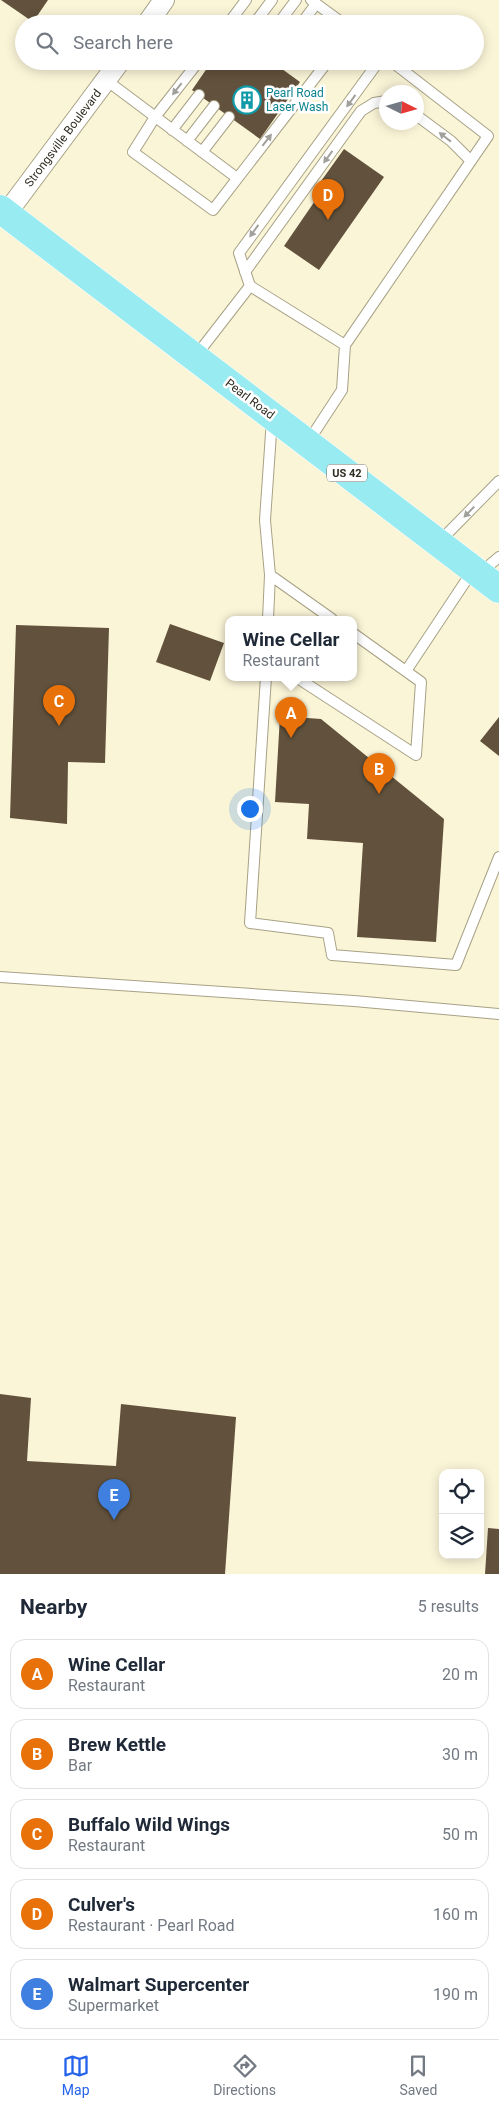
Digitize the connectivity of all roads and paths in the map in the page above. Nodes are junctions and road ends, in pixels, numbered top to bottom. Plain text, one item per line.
1 (164, 0) edge
2 (246, 0) edge
3 (272, 0) edge
4 (296, 0) edge
5 (314, 2) edge
6 (153, 15) edge
7 (235, 15) edge
8 (261, 15) edge
9 (285, 15) edge
10 (306, 15) edge
11 (332, 15) edge
12 (113, 70) edge
13 (192, 70) edge
14 (321, 70) edge
15 (372, 70) edge
16 (403, 70) edge
17 (106, 80) junction
18 (199, 95) dead end
19 (379, 102) edge
20 (214, 106) dead end
21 (155, 117) junction
22 (229, 117) dead end
23 (424, 121) edge
24 (172, 130) junction
25 (187, 141) junction
26 (202, 152) junction
27 (470, 161) junction
28 (237, 178) junction
29 (2, 215) edge
30 (245, 272) junction
31 (250, 286) junction
32 (345, 346) junction
33 (195, 357) junction
34 (272, 415) junction
35 (307, 442) junction
36 (499, 481) edge
37 (438, 543) junction
38 (488, 572) edge
39 (270, 575) junction
40 (268, 616) edge
41 (328, 616) edge
42 (357, 636) edge
43 (406, 672) junction
44 (266, 681) edge
45 (302, 681) edge
46 (499, 857) edge
47 (0, 977) edge
48 (499, 1014) edge

1 - 6 street
2 - 7 lane
3 - 8 lane
4 - 9 lane
5 - 10 lane
5 - 11 lane
12 - 17 street, Strongsville Boulevard
13 -> 21 lane
28 -> 14 lane
15 -> 30 lane
16 - 27 lane
17 - 21 lane
17 - 29 street, Strongsville Boulevard
18 - 24 lane
19 -> 30 lane
20 - 25 lane
21 - 24 lane
21 - 28 lane
22 - 26 lane
27 -> 23 lane
24 - 25 lane
25 - 26 lane
26 - 28 lane
27 - 32 lane
29 - 33 main road, Pearl Road / US 42
30 - 31 lane
31 - 32 lane
31 - 33 lane
32 - 35 lane
33 - 34 main road, Pearl Road / US 42
34 - 35 main road, Pearl Road / US 42
34 - 39 lane
35 - 37 main road, Pearl Road / US 42
36 -> 37 lane
37 - 38 main road, Pearl Road / US 42
38 - 43 lane
39 - 40 lane
39 - 41 lane
42 - 43 lane
43 - 45 lane
44 - 46 lane
47 - 48 lane

